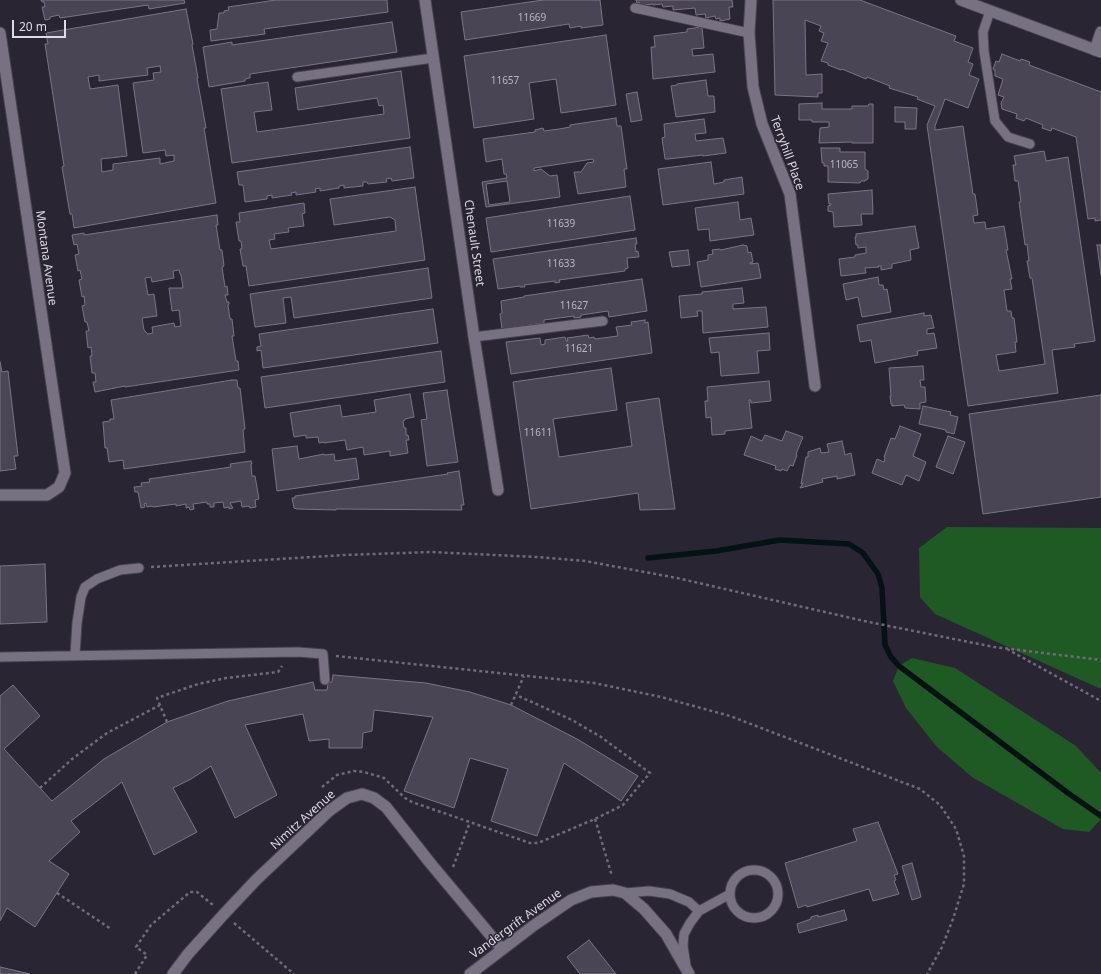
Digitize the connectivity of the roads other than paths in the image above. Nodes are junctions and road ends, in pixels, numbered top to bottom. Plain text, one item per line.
1 (425, 0) edge
2 (751, 0) edge
3 (961, 0) edge
4 (635, 8) dead end
5 (990, 11) junction
6 (1101, 32) edge
7 (0, 33) edge
8 (749, 33) junction
9 (1098, 51) edge
10 (433, 58) junction
11 (297, 77) dead end
12 (1030, 144) dead end
13 (603, 321) dead end
14 (474, 337) junction
15 (815, 386) dead end
16 (498, 490) dead end
17 (0, 495) edge
18 (139, 568) road end
19 (75, 655) junction
20 (0, 657) edge
21 (325, 680) dead end
22 (626, 893) junction
23 (730, 894) junction
24 (699, 911) junction
25 (502, 949) junction
26 (686, 973) edge
27 (173, 974) edge
28 (470, 974) edge

1 - 10 street, Chenault Street
2 - 8 street, Terryhill Place
3 - 5 street
4 - 8 lane
5 - 9 street
5 - 12 lane
6 - 9 street
7 - 17 street, Montana Avenue
8 - 15 street, Terryhill Place
10 - 11 lane
10 - 14 street, Chenault Street
13 - 14 lane
14 - 16 street, Chenault Street
18 - 19 lane
19 - 20 lane
19 - 21 lane
22 - 24 lane
22 - 25 street, Vandergrift Avenue
22 - 26 street
23 - 23 lane
23 - 24 lane
24 - 26 lane
25 - 27 street, Nimitz Avenue
25 - 28 street, Vandergrift Avenue

